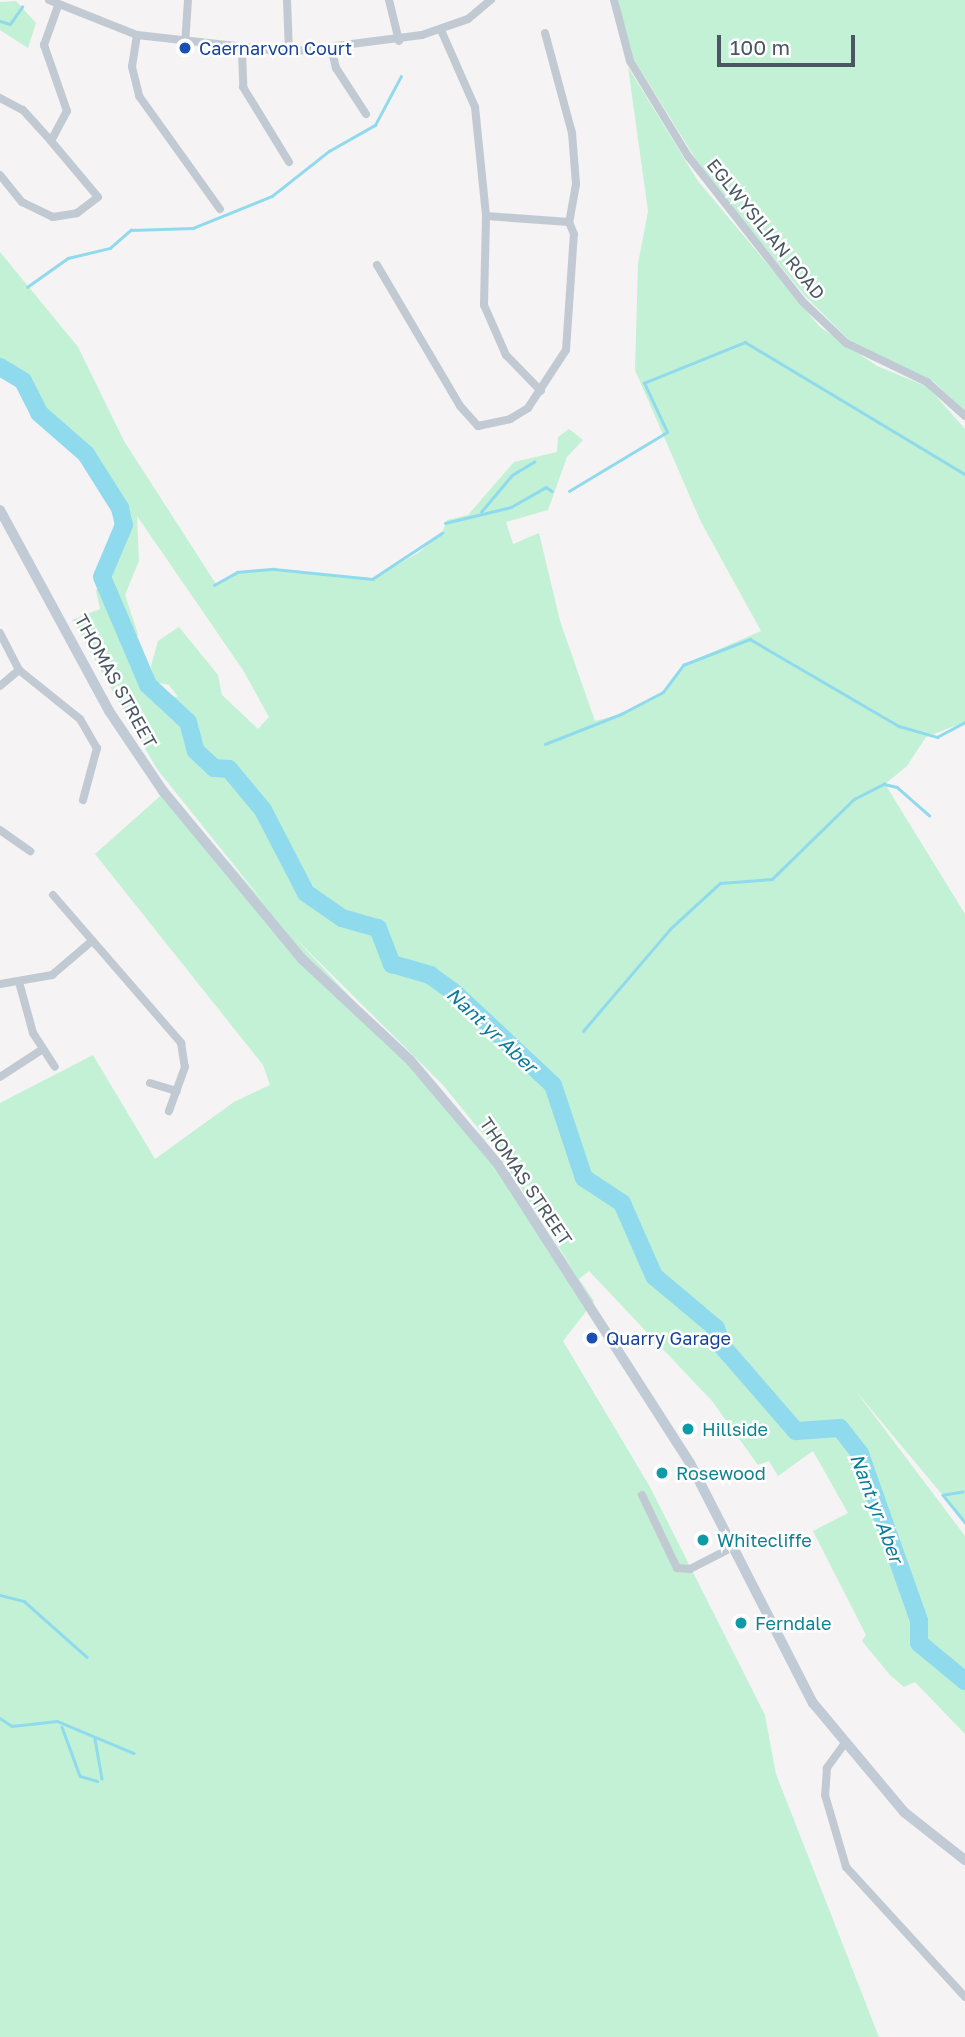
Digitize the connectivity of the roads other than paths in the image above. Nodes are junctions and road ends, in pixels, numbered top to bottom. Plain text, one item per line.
1 (49, 0) edge
2 (188, 0) edge
3 (288, 0) edge
4 (389, 0) edge
5 (491, 0) edge
6 (614, 0) edge
7 (58, 6) junction
8 (441, 30) junction
9 (545, 33) dead end
10 (137, 35) junction
11 (399, 41) junction
12 (185, 45) junction
13 (242, 50) junction
14 (332, 51) junction
15 (289, 52) junction
16 (0, 98) edge
17 (366, 114) dead end
18 (51, 141) junction
19 (289, 162) dead end
20 (0, 175) edge
21 (220, 209) dead end
22 (486, 216) junction
23 (569, 222) junction
24 (377, 265) dead end
25 (541, 391) junction
26 (965, 416) edge
27 (0, 510) edge
28 (0, 633) edge
29 (19, 670) junction
30 (0, 686) edge
31 (83, 800) dead end
32 (0, 830) edge
33 (30, 851) dead end
34 (52, 895) dead end
35 (92, 941) junction
36 (19, 982) junction
37 (0, 984) edge
38 (43, 1049) junction
39 (55, 1067) dead end
40 (0, 1077) edge
41 (150, 1083) dead end
42 (177, 1091) junction
43 (169, 1111) dead end
44 (642, 1495) dead end
45 (733, 1548) junction
46 (845, 1743) junction
47 (963, 1858) edge
48 (965, 1871) edge
49 (965, 1997) edge

1 - 7 street
2 - 12 street
3 - 15 street
4 - 11 street
5 - 8 street
6 - 26 street, EGLWYSILIAN ROAD
7 - 10 street
7 - 18 street
8 - 11 street
8 - 22 street
9 - 23 street
10 - 12 street
10 - 21 street
11 - 14 street
12 - 13 street
13 - 15 street
13 - 19 street
14 - 15 street
14 - 17 street
16 - 18 street
18 - 20 street
22 - 23 street
22 - 25 street
23 - 25 street
24 - 25 street
27 - 45 main road, THOMAS STREET
28 - 29 street
29 - 30 street
29 - 31 street
32 - 33 street
34 - 35 street
35 - 36 street
35 - 42 street
36 - 37 street
36 - 38 street
38 - 39 street
38 - 40 street
41 - 42 street
42 - 43 street
44 - 45 street
45 - 46 main road, THOMAS STREET
46 - 47 main road, THOMAS STREET
46 - 49 street
47 - 48 street

